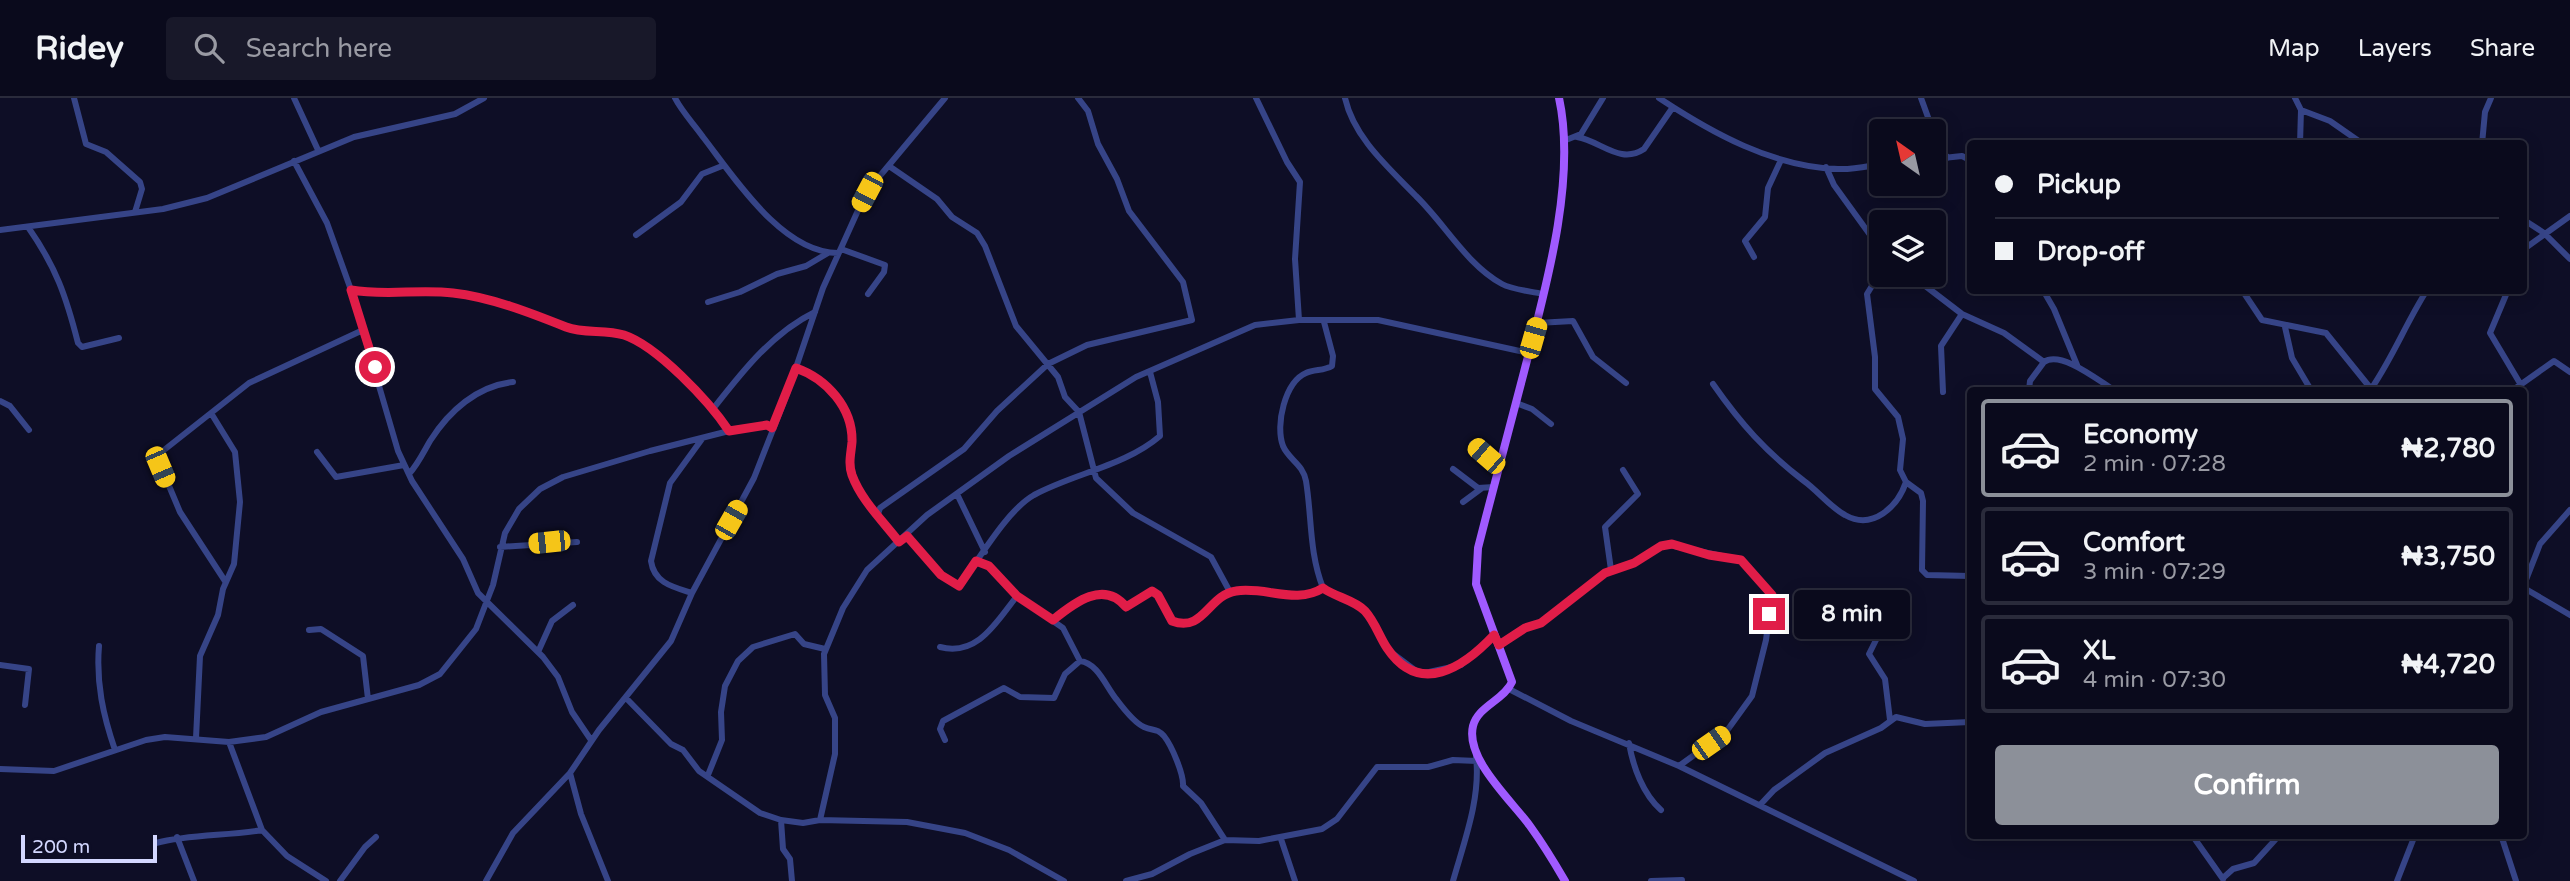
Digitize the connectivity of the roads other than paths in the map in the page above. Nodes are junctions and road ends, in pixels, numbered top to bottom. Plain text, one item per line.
1 (74, 98) edge
2 (294, 98) edge
3 (484, 98) edge
4 (675, 98) edge
5 (945, 98) edge
6 (1078, 98) edge
7 (1256, 98) edge
8 (1345, 98) edge
9 (1559, 98) edge
10 (1603, 98) edge
11 (1659, 98) edge
12 (1921, 98) edge
13 (2295, 98) edge
14 (2491, 98) edge
15 (1673, 107) junction
16 (2301, 110) junction
17 (1928, 119) edge
18 (1577, 137) junction
19 (1566, 140) junction
20 (2300, 140) edge
21 (2358, 140) edge
22 (2482, 140) edge
23 (318, 150) junction
24 (1947, 158) edge
25 (1967, 158) edge
26 (1782, 160) junction
27 (294, 161) junction
28 (722, 166) junction
29 (889, 166) junction
30 (1869, 166) edge
31 (1826, 167) junction
32 (135, 212) junction
33 (2570, 216) edge
34 (2527, 222) edge
35 (28, 227) junction
36 (0, 230) edge
37 (1869, 233) edge
38 (2544, 233) junction
39 (636, 235) dead end
40 (2527, 247) edge
41 (839, 251) junction
42 (828, 253) junction
43 (1754, 257) dead end
44 (2570, 259) edge
45 (1871, 287) edge
46 (1927, 287) edge
47 (351, 290) junction
48 (868, 294) dead end
49 (1543, 294) junction
50 (2045, 294) edge
51 (2245, 294) edge
52 (2424, 294) edge
53 (2506, 294) edge
54 (708, 302) dead end
55 (815, 312) junction
56 (1962, 314) junction
57 (1299, 320) junction
58 (1324, 322) junction
59 (1538, 323) junction
60 (2285, 327) junction
61 (363, 330) junction
62 (119, 338) dead end
63 (1529, 353) junction
64 (2044, 362) junction
65 (1048, 364) junction
66 (2077, 365) junction
67 (796, 368) junction
68 (1150, 372) junction
69 (2570, 372) edge
70 (513, 382) dead end
71 (1626, 383) dead end
72 (1713, 384) dead end
73 (2521, 385) junction
74 (2029, 387) edge
75 (2110, 387) edge
76 (2309, 387) edge
77 (2369, 387) edge
78 (2373, 387) edge
79 (2518, 387) edge
80 (1943, 392) dead end
81 (0, 401) edge
82 (1516, 403) junction
83 (713, 409) junction
84 (1079, 412) junction
85 (211, 413) junction
86 (1551, 424) dead end
87 (772, 428) junction
88 (29, 430) dead end
89 (729, 431) junction
90 (702, 439) junction
91 (1472, 444) dead end
92 (317, 452) dead end
93 (404, 465) junction
94 (1499, 467) junction
95 (1453, 469) dead end
96 (1623, 470) dead end
97 (1093, 472) junction
98 (409, 474) junction
99 (1906, 482) junction
100 (1494, 487) junction
101 (1482, 488) junction
102 (957, 494) junction
103 (1463, 502) dead end
104 (2570, 510) edge
105 (878, 514) junction
106 (907, 536) junction
107 (577, 541) dead end
108 (899, 542) junction
109 (500, 547) junction
110 (985, 552) junction
111 (976, 561) junction
112 (1611, 570) junction
113 (2527, 575) edge
114 (1967, 576) edge
115 (225, 581) junction
116 (2527, 584) edge
117 (1323, 588) junction
118 (1230, 592) junction
119 (692, 593) junction
120 (1017, 596) junction
121 (1891, 603) dead end
122 (486, 604) junction
123 (573, 605) dead end
124 (2570, 614) edge
125 (1053, 620) junction
126 (309, 630) dead end
127 (1494, 635) junction
128 (1499, 645) junction
129 (99, 646) dead end
130 (940, 647) dead end
131 (825, 649) junction
132 (538, 652) junction
133 (1080, 661) junction
134 (0, 665) edge
135 (1509, 689) junction
136 (626, 698) junction
137 (368, 699) junction
138 (25, 705) dead end
139 (1890, 720) junction
140 (1967, 722) edge
141 (196, 738) junction
142 (591, 740) junction
143 (945, 740) dead end
144 (229, 742) junction
145 (1629, 743) junction
146 (115, 750) junction
147 (1476, 756) junction
148 (1679, 766) junction
149 (0, 769) edge
150 (570, 773) junction
151 (708, 775) junction
152 (1760, 805) junction
153 (1661, 810) dead end
154 (781, 820) junction
155 (820, 820) junction
156 (262, 830) junction
157 (177, 837) junction
158 (376, 838) dead end
159 (1281, 839) junction
160 (2195, 839) edge
161 (2413, 839) edge
162 (2502, 839) edge
163 (2275, 840) dead end
164 (1225, 841) junction
165 (156, 844) dead end
166 (1682, 880) edge
167 (2224, 880) edge
168 (194, 881) edge
169 (326, 881) edge
170 (340, 881) edge
171 (486, 881) edge
172 (608, 881) edge
173 (792, 881) edge
174 (1063, 881) edge
175 (1126, 881) edge
176 (1295, 881) edge
177 (1453, 881) edge
178 (1565, 881) edge
179 (1651, 881) edge
180 (1914, 881) edge
181 (2397, 881) edge
182 (2516, 881) edge

1 - 32 street
2 - 23 street
3 - 23 street
4 - 28 street
5 - 29 street
6 - 65 street
7 - 57 street
8 - 49 street
9 - 19 main road
10 - 18 street
11 - 15 street
12 - 17 street
13 - 16 street
14 - 22 street
15 - 18 street
15 - 26 street
16 - 20 street
16 - 21 street
18 - 19 street
19 - 49 main road
23 - 27 street
24 - 25 street
26 - 31 street
26 - 43 street
27 - 32 street
27 - 47 street
28 - 39 street
28 - 42 street
29 - 41 street
29 - 65 street
30 - 31 street
31 - 37 street
32 - 35 street
33 - 38 street
34 - 38 street
35 - 36 street
35 - 62 street
38 - 40 street
38 - 44 street
41 - 42 street
41 - 48 street
41 - 55 street
42 - 54 street
45 - 99 street
46 - 56 street
47 - 61 street
47 - 83 street
49 - 59 main road
50 - 66 street
51 - 60 street
52 - 78 street
53 - 73 street
55 - 67 street
55 - 83 street
56 - 64 street
56 - 80 street
57 - 58 street
57 - 68 street
58 - 63 street
58 - 117 street
59 - 63 main road
59 - 71 street
60 - 76 street
60 - 77 street
61 - 85 street
61 - 93 street
63 - 82 main road
64 - 66 street
64 - 74 street
65 - 84 street
65 - 105 street
66 - 75 street
67 - 87 street
67 - 105 street
68 - 84 street
68 - 97 street
69 - 73 street
70 - 98 street
72 - 99 street
73 - 79 street
81 - 88 street
82 - 86 street
82 - 94 main road
83 - 89 street
84 - 97 street
84 - 102 street
85 - 115 street
85 - 115 street
87 - 89 street
87 - 119 street
89 - 90 street
90 - 109 street
90 - 119 street
91 - 94 street
92 - 93 street
93 - 98 street
94 - 100 main road
95 - 101 street
96 - 112 street
97 - 110 street
97 - 118 street
98 - 122 street
99 - 114 street
100 - 101 street
100 - 127 main road
101 - 103 street
102 - 106 street
102 - 110 street
104 - 113 street
105 - 108 street
106 - 108 street
106 - 111 street
107 - 109 street
108 - 131 street
109 - 122 street
110 - 111 street
111 - 120 street
112 - 128 street
112 - 148 street
115 - 141 street
116 - 124 street
117 - 118 street
117 - 127 street
118 - 125 street
119 - 136 street
120 - 125 street
120 - 130 street
121 - 139 street
122 - 132 street
122 - 137 street
123 - 132 street
125 - 133 street
126 - 137 street
127 - 128 main road
128 - 135 main road
129 - 146 street
131 - 151 street
131 - 155 street
132 - 142 street
133 - 143 street
133 - 164 street
134 - 138 street
135 - 145 street
135 - 147 main road
136 - 142 street
136 - 151 street
137 - 144 street
139 - 140 street
139 - 152 street
141 - 144 street
141 - 146 street
142 - 150 street
144 - 156 street
145 - 148 street
145 - 153 street
146 - 149 street
147 - 159 street
147 - 177 street
147 - 178 main road
148 - 152 street
150 - 171 street
150 - 172 street
151 - 154 street
152 - 180 street
154 - 155 street
154 - 173 street
155 - 174 street
156 - 157 street
156 - 169 street
157 - 165 street
157 - 168 street
158 - 170 street
159 - 164 street
159 - 176 street
160 - 167 street
161 - 181 street
162 - 182 street
163 - 167 street
164 - 175 street
166 - 179 street

